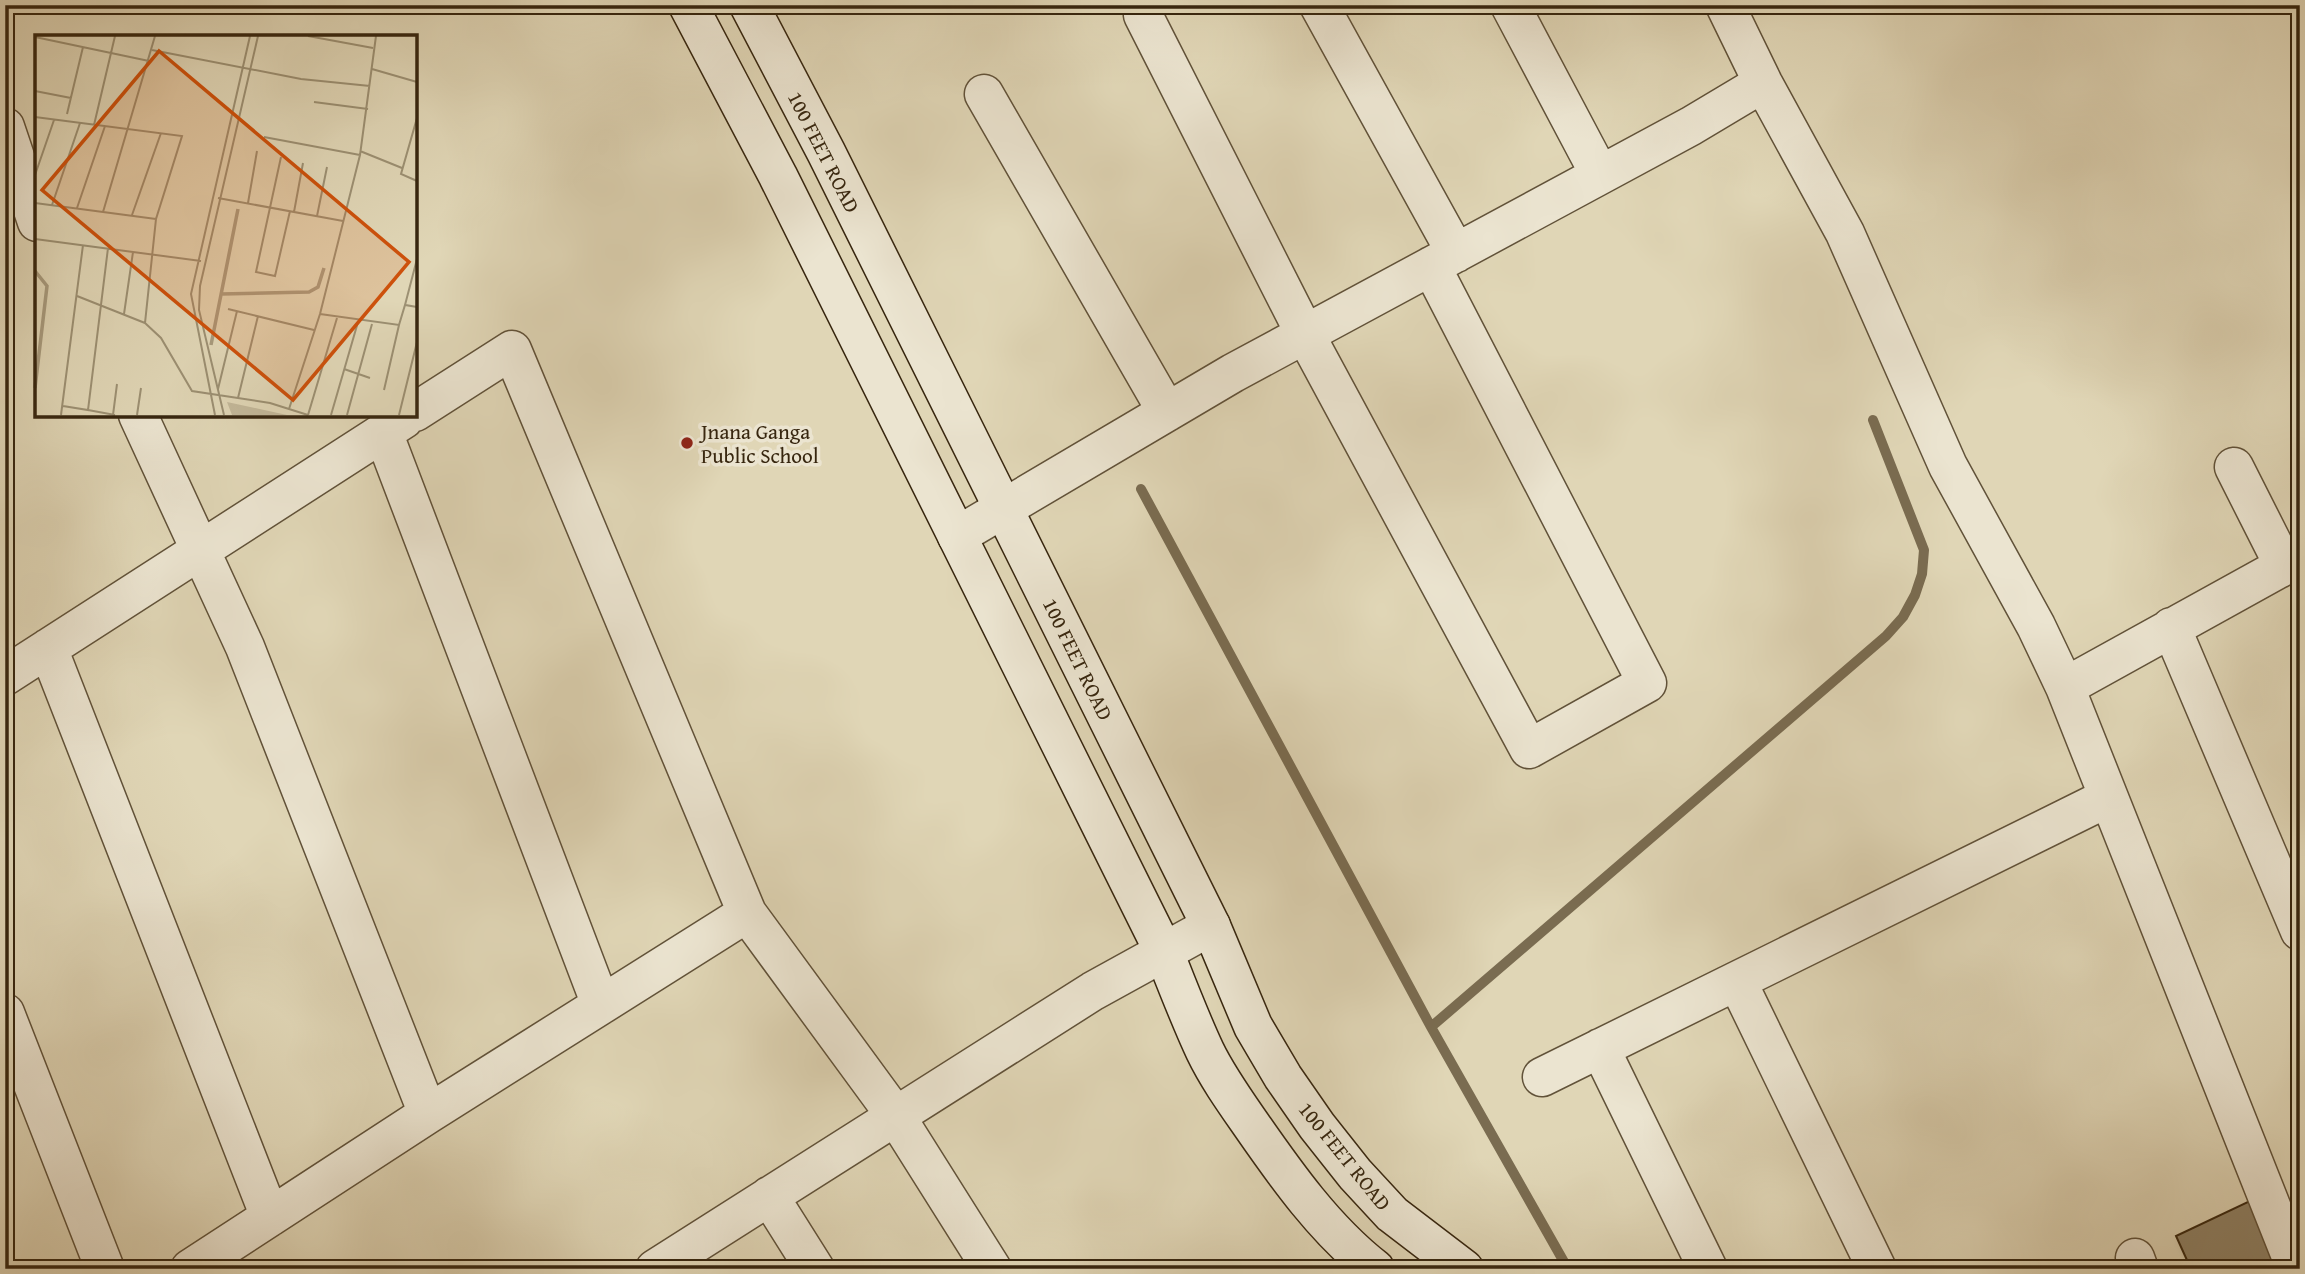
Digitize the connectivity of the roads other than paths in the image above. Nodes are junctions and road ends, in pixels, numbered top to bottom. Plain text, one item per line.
1 (688, 5) edge
2 (749, 5) edge
3 (1319, 5) edge
4 (1510, 5) edge
5 (1725, 5) edge
6 (1143, 15) dead end
7 (1763, 83) junction
8 (984, 93) dead end
9 (5, 127) edge
10 (1600, 175) junction
11 (35, 216) edge
12 (1444, 260) junction
13 (1305, 334) junction
14 (416, 412) edge
15 (1167, 412) junction
16 (138, 416) edge
17 (403, 420) edge
18 (2234, 467) dead end
19 (1003, 509) junction
20 (957, 536) junction
21 (201, 550) junction
22 (2296, 560) edge
23 (2171, 627) junction
24 (48, 648) junction
25 (5, 676) edge
26 (2065, 687) junction
27 (2101, 801) dead end
28 (747, 913) junction
29 (1211, 926) junction
30 (2300, 931) edge
31 (1164, 952) junction
32 (1737, 981) junction
33 (601, 1005) junction
34 (5, 1013) edge
35 (1600, 1048) junction
36 (1542, 1077) dead end
37 (428, 1114) junction
38 (895, 1115) junction
39 (769, 1196) junction
40 (270, 1217) junction
41 (105, 1269) edge
42 (190, 1269) edge
43 (655, 1269) edge
44 (815, 1269) edge
45 (992, 1269) edge
46 (1375, 1269) edge
47 (1464, 1269) edge
48 (1708, 1269) edge
49 (1877, 1269) edge
50 (2295, 1269) edge

1 - 20 street
2 - 19 street, 100 FEET ROAD
3 - 12 street
4 - 10 street
5 - 7 street
6 - 13 street
7 - 10 street
7 - 26 street
8 - 15 street
9 - 11 street
10 - 12 street
12 - 13 street
12 - 13 street
13 - 15 street
14 - 28 street
15 - 19 street
16 - 21 street
17 - 21 street
17 - 33 street
18 - 22 street
19 - 20 street
19 - 29 street, 100 FEET ROAD
20 - 31 street
21 - 24 street
21 - 37 street
22 - 23 street
23 - 26 street
23 - 30 street
24 - 25 street
24 - 40 street
26 - 50 street
27 - 32 street
28 - 33 street
28 - 38 street
29 - 31 street
29 - 47 street, 100 FEET ROAD
31 - 38 street
31 - 46 street
32 - 35 street
32 - 49 street
33 - 37 street
34 - 41 street
35 - 36 street
35 - 48 street
37 - 40 street
38 - 39 street
38 - 45 street
39 - 43 street
39 - 44 street
40 - 42 street

